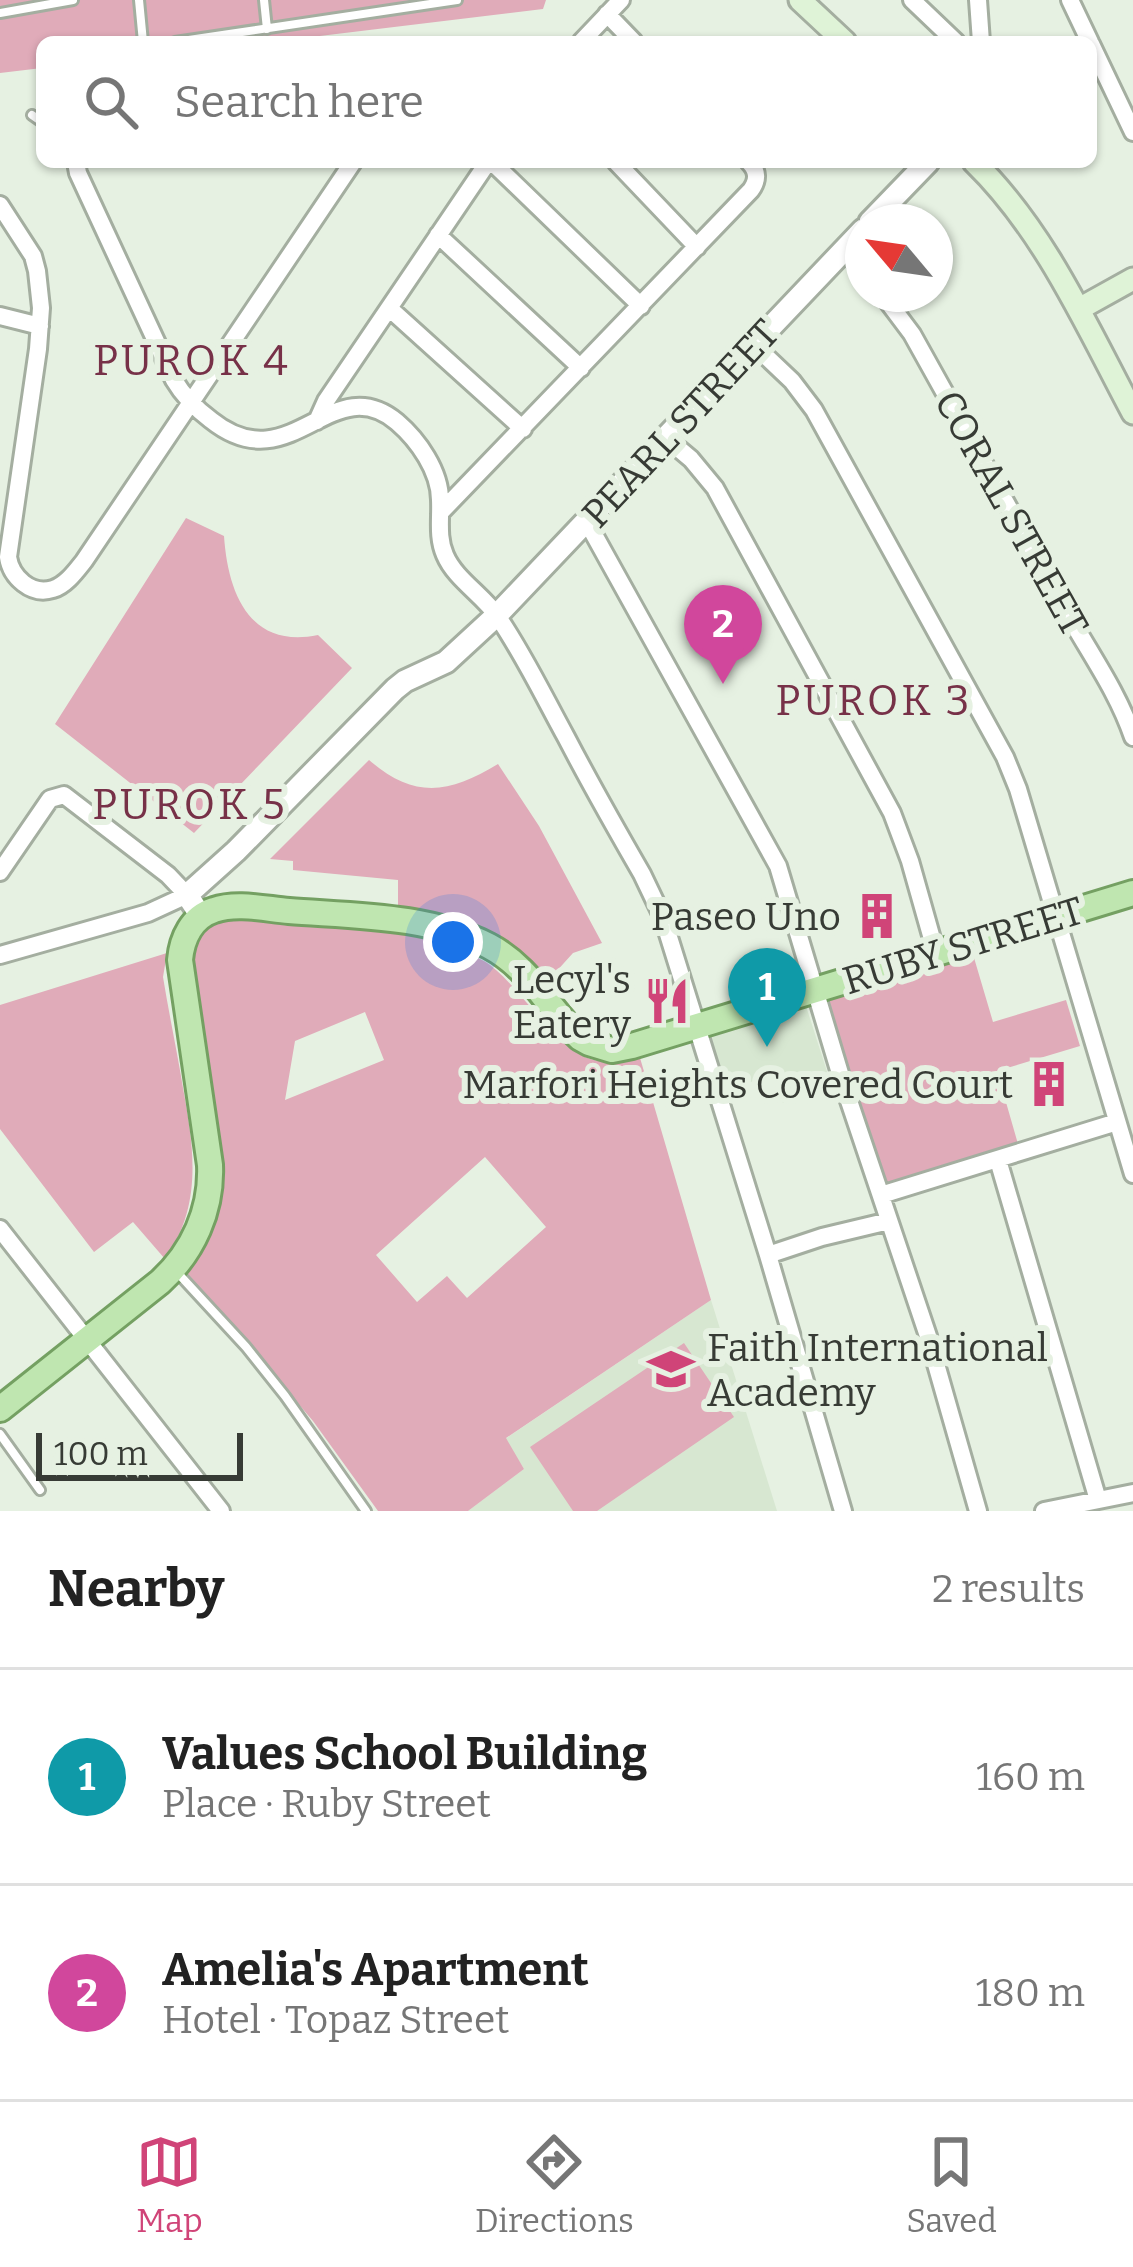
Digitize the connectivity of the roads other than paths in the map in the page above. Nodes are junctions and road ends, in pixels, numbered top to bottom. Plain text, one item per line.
1 (73, 0) edge
2 (139, 0) edge
3 (264, 0) edge
4 (457, 0) edge
5 (621, 0) edge
6 (800, 0) edge
7 (912, 0) edge
8 (978, 0) edge
9 (1070, 0) edge
10 (395, 4) edge
11 (0, 13) edge
12 (608, 14) junction
13 (267, 29) junction
14 (142, 36) edge
15 (217, 36) edge
16 (587, 36) edge
17 (628, 36) edge
18 (838, 36) edge
19 (950, 36) edge
20 (981, 36) edge
21 (1087, 36) edge
22 (1097, 57) edge
23 (32, 116) dead end
24 (36, 118) edge
25 (1133, 132) edge
26 (77, 168) edge
27 (349, 168) edge
28 (486, 168) edge
29 (496, 168) edge
30 (622, 168) edge
31 (922, 168) edge
32 (980, 168) edge
33 (753, 170) edge
34 (887, 204) edge
35 (0, 205) edge
36 (439, 235) junction
37 (697, 248) junction
38 (844, 249) edge
39 (1133, 279) edge
40 (641, 306) junction
41 (388, 308) junction
42 (1078, 309) junction
43 (896, 312) edge
44 (0, 316) edge
45 (40, 326) junction
46 (753, 344) junction
47 (581, 368) junction
48 (192, 405) junction
49 (1133, 413) edge
50 (317, 421) junction
51 (523, 429) junction
52 (666, 438) junction
53 (440, 513) junction
54 (586, 522) junction
55 (497, 615) junction
56 (1133, 737) edge
57 (0, 872) edge
58 (1133, 893) edge
59 (194, 905) junction
60 (1056, 916) junction
61 (936, 953) junction
62 (0, 955) edge
63 (814, 989) junction
64 (699, 1027) junction
65 (1117, 1122) junction
66 (998, 1160) junction
67 (1133, 1174) edge
68 (880, 1195) junction
69 (889, 1221) junction
70 (0, 1229) edge
71 (768, 1255) junction
72 (174, 1269) junction
73 (87, 1342) junction
74 (0, 1409) edge
75 (0, 1434) edge
76 (40, 1490) dead end
77 (1133, 1493) edge
78 (1098, 1500) junction
79 (221, 1511) edge
80 (366, 1511) edge
81 (843, 1511) edge
82 (979, 1511) edge
83 (1044, 1511) edge

1 - 11 lane
2 - 14 lane
3 - 13 lane
4 - 10 lane
5 - 12 street
6 - 18 main road
7 - 19 street
8 - 20 street
9 - 21 street
10 - 13 lane
12 - 16 street
12 - 17 street
13 - 15 lane
22 - 25 street
23 - 24 lane
26 - 48 street
27 - 48 street
28 - 36 street
29 - 40 street
30 - 37 street
31 - 34 street
32 - 42 main road
33 - 37 street
35 - 45 street
36 - 41 street
36 - 47 street
37 - 40 street
38 - 46 street, PEARL STREET
39 - 42 main road
40 - 47 street
41 - 50 street
41 - 51 street
42 - 49 main road
43 - 56 street, CORAL STREET
44 - 45 street
45 - 48 street
46 - 52 street, PEARL STREET
46 - 60 street
47 - 51 street
48 - 50 street
50 - 53 street
51 - 53 street
52 - 54 street, PEARL STREET
52 - 61 street
53 - 55 street
54 - 55 street, PEARL STREET
54 - 63 street
55 - 59 street, PEARL STREET
55 - 64 street
57 - 59 street
58 - 60 main road, RUBY STREET
59 - 62 street
59 - 64 main road, RUBY STREET
59 - 72 main road
60 - 61 main road, RUBY STREET
60 - 65 street
61 - 63 main road, RUBY STREET
63 - 64 main road, RUBY STREET
63 - 68 street
64 - 71 street
65 - 66 street
65 - 67 street
66 - 68 street
66 - 78 street
68 - 69 street
69 - 71 street
69 - 82 street
70 - 73 street
71 - 81 street
72 - 73 main road
72 - 80 lane
73 - 74 main road
73 - 79 street
75 - 76 lane
77 - 78 street
78 - 83 street

